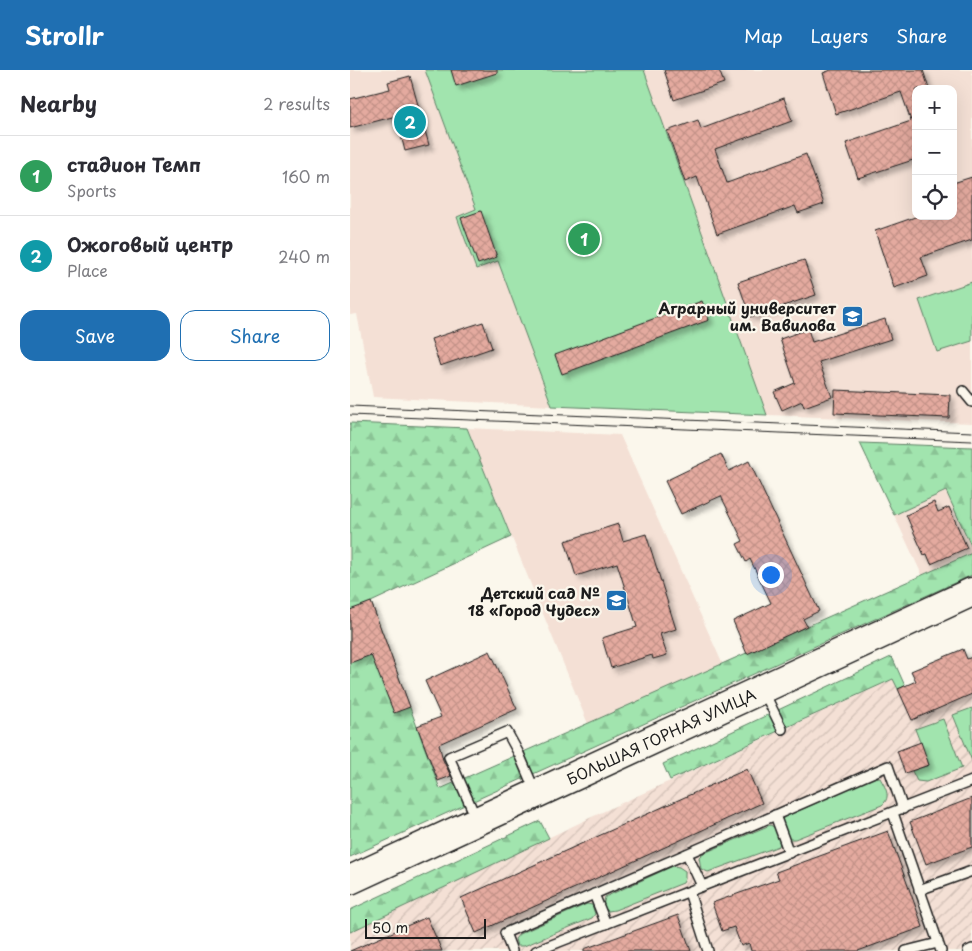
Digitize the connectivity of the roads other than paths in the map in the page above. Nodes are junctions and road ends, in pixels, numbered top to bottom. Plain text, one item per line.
1 (963, 391) dead end
2 (972, 402) edge
3 (972, 592) edge
4 (763, 690) junction
5 (782, 729) dead end
6 (972, 781) edge
7 (536, 794) junction
8 (904, 809) junction
9 (893, 813) junction
10 (775, 815) junction
11 (477, 821) junction
12 (789, 853) junction
13 (687, 854) junction
14 (972, 871) edge
15 (350, 880) edge
16 (702, 886) junction
17 (920, 890) junction
18 (688, 892) junction
19 (594, 894) junction
20 (606, 924) junction
21 (939, 947) edge
22 (972, 949) edge
23 (512, 951) edge
24 (536, 951) edge
25 (708, 951) edge
26 (906, 951) edge
27 (968, 951) edge

1 - 2 lane
3 - 4 main road, БОЛЬШАЯ ГОРНАЯ УЛИЦА
4 - 5 lane
4 - 7 main road, БОЛЬШАЯ ГОРНАЯ УЛИЦА
6 - 8 lane
7 - 11 main road, БОЛЬШАЯ ГОРНАЯ УЛИЦА
7 - 11 lane
8 - 9 lane
8 - 10 lane
9 - 12 lane
9 - 17 lane
10 - 12 lane
10 - 13 lane
11 - 15 main road, БОЛЬШАЯ ГОРНАЯ УЛИЦА
12 - 16 lane
13 - 16 lane
13 - 19 lane
14 - 17 lane
16 - 18 lane
17 - 21 lane
18 - 20 lane
18 - 25 lane
19 - 20 lane
19 - 23 lane
20 - 24 lane
21 - 26 lane
22 - 27 lane

